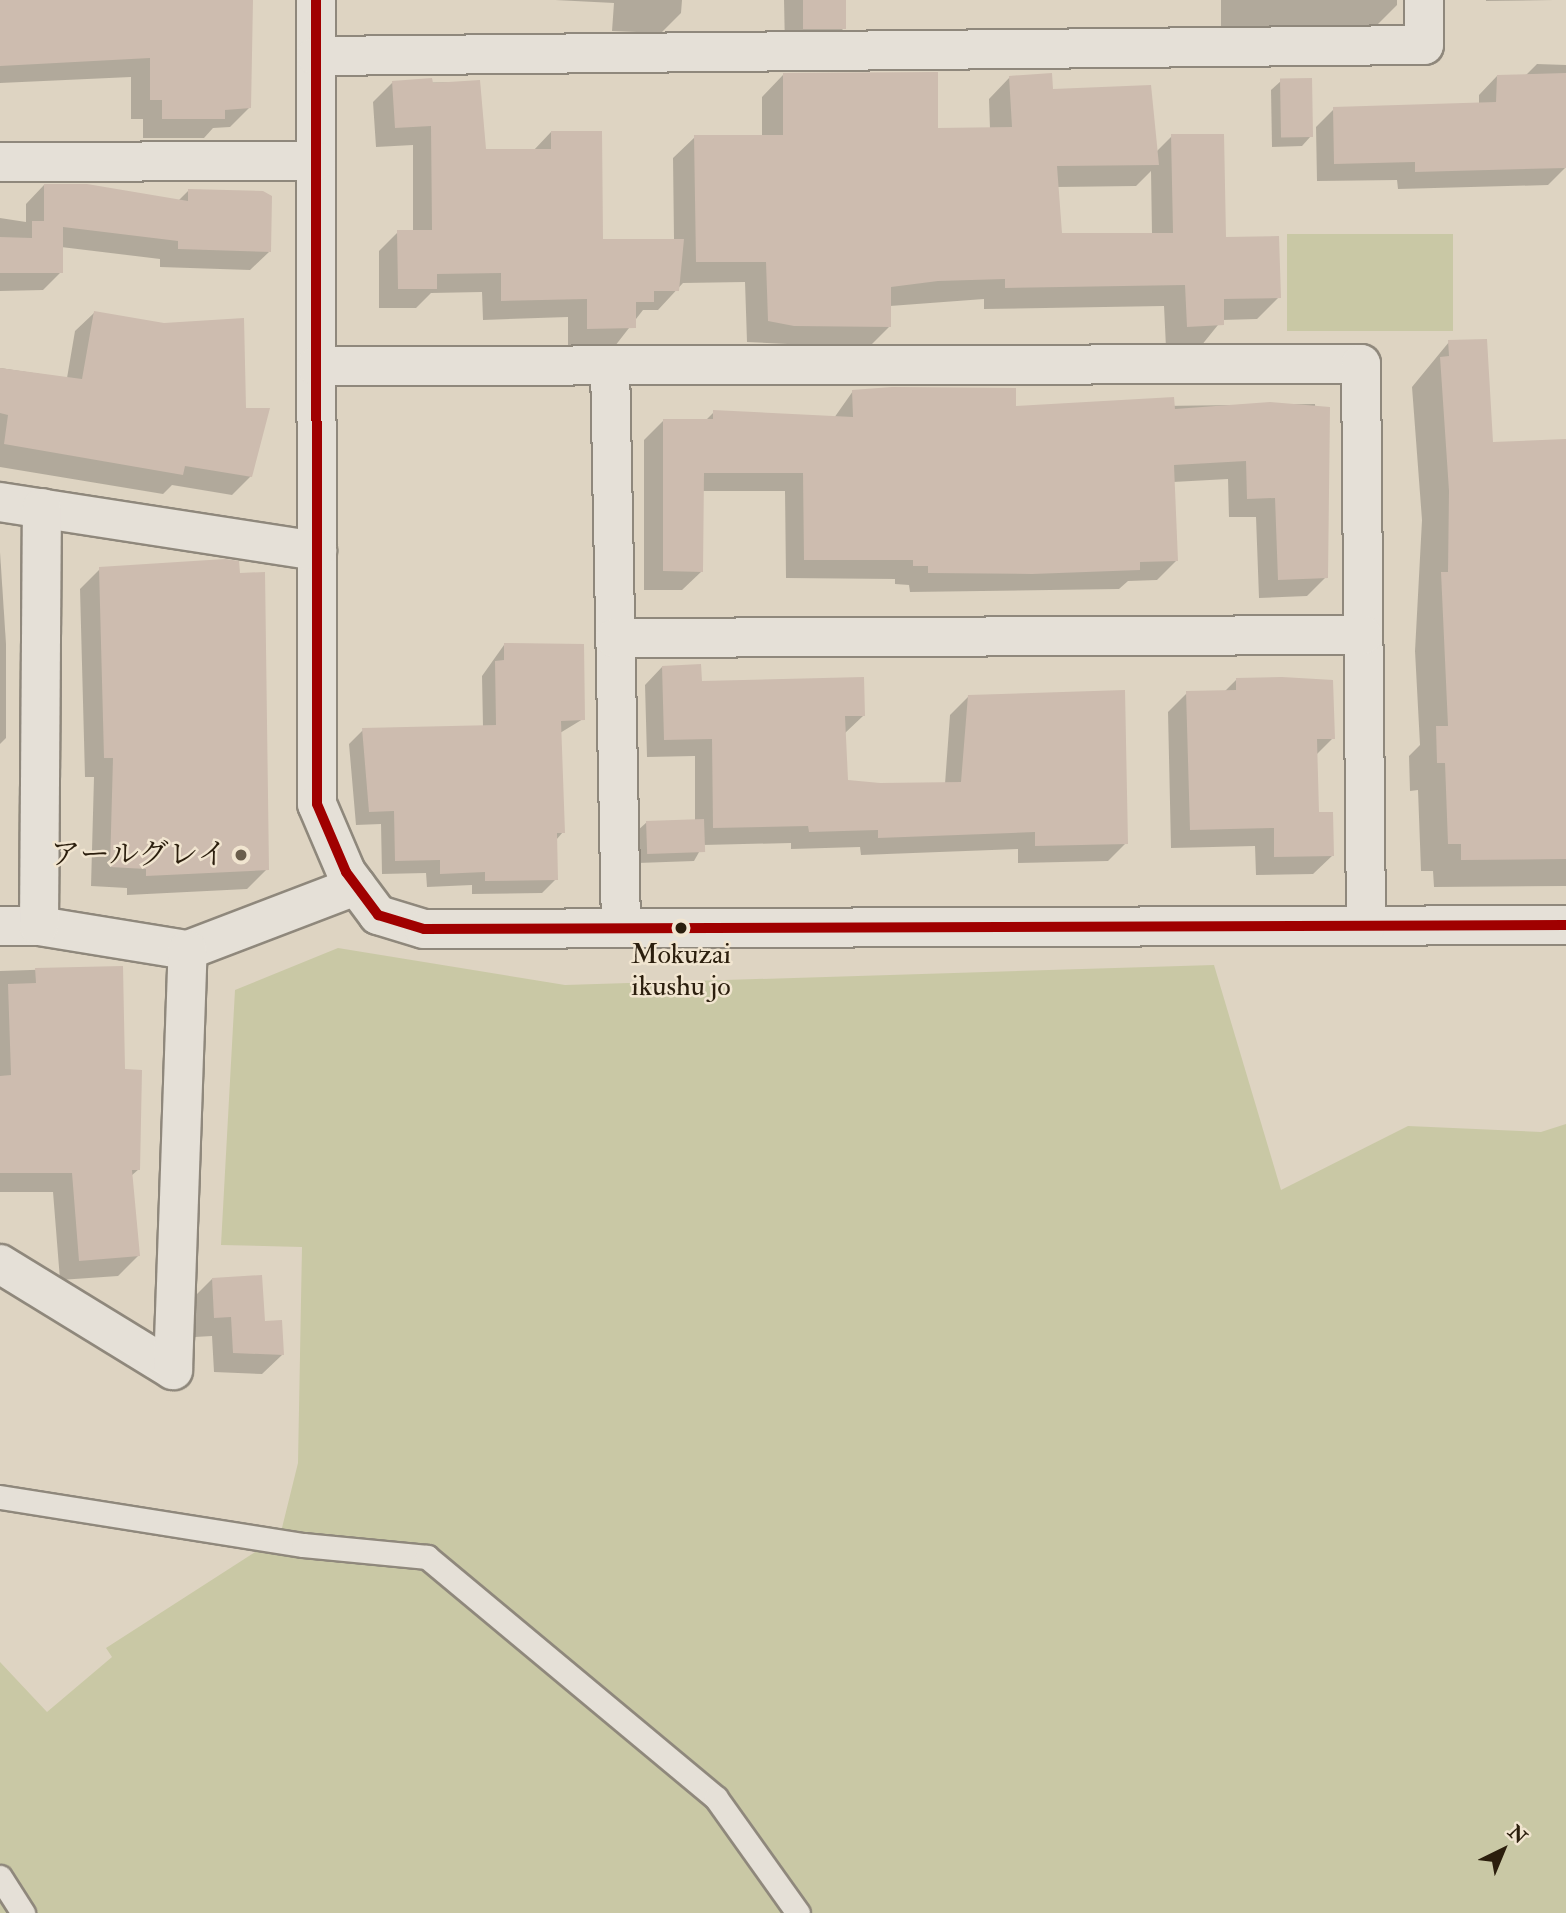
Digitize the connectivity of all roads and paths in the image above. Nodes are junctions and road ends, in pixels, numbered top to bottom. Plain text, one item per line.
1 (316, 0) edge
2 (1424, 0) edge
3 (316, 56) junction
4 (316, 160) junction
5 (0, 162) edge
6 (610, 365) junction
7 (316, 366) junction
8 (0, 502) edge
9 (43, 508) junction
10 (317, 551) junction
11 (1363, 635) junction
12 (615, 638) junction
13 (356, 886) junction
14 (1366, 925) junction
15 (1566, 925) edge
16 (0, 926) edge
17 (38, 926) junction
18 (621, 928) junction
19 (188, 950) junction
20 (0, 1264) edge
21 (0, 1496) edge
22 (0, 1877) edge
23 (23, 1913) edge
24 (798, 1913) edge

1 - 3 street
2 - 3 street
3 - 4 street
4 - 5 street
4 - 7 street
6 - 7 street
6 - 11 street
6 - 12 street
7 - 10 street
8 - 9 street
9 - 10 street
9 - 17 street
10 - 13 street
11 - 12 street
11 - 14 street
12 - 18 street
13 - 18 street
13 - 19 street
14 - 15 street
14 - 18 street
16 - 17 street
17 - 19 street
19 - 20 street
21 - 24 lane
22 - 23 lane

